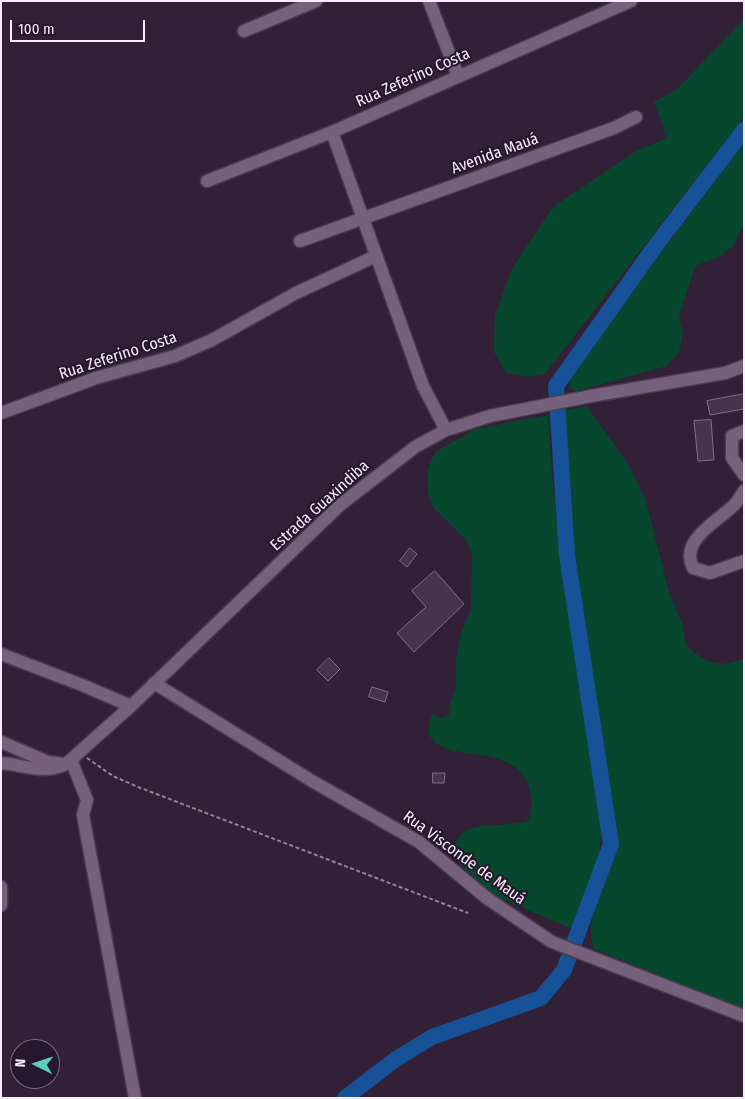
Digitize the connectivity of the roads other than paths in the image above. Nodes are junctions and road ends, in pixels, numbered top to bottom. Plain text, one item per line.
1 (316, 1) edge
2 (429, 1) edge
3 (630, 1) edge
4 (244, 31) dead end
5 (458, 76) junction
6 (636, 118) dead end
7 (332, 132) junction
8 (207, 181) dead end
9 (364, 220) junction
10 (300, 241) dead end
11 (376, 256) junction
12 (744, 366) edge
13 (725, 374) junction
14 (744, 377) edge
15 (1, 414) edge
16 (446, 430) junction
17 (744, 431) edge
18 (744, 475) edge
19 (744, 491) edge
20 (744, 561) edge
21 (1, 654) edge
22 (154, 683) junction
23 (131, 706) junction
24 (1, 742) edge
25 (72, 759) junction
26 (1, 763) edge
27 (1, 888) edge
28 (1, 906) edge
29 (744, 1016) edge
30 (135, 1098) edge

1 - 4 street
2 - 5 street
3 - 5 street, Rua Zeferino Costa
5 - 7 street, Rua Zeferino Costa
6 - 9 street, Avenida Mauá
7 - 8 street, Rua Zeferino Costa
7 - 9 street
9 - 10 street, Avenida Mauá
9 - 11 street
11 - 15 street, Rua Zeferino Costa
11 - 16 street
12 - 13 street, Estrada Guaxindiba
13 - 14 street, Estrada Guaxindiba
13 - 16 street, Estrada Guaxindiba
16 - 22 street, Estrada Guaxindiba
17 - 18 street
19 - 20 street
21 - 23 street
22 - 23 street, Estrada Guaxindiba
22 - 29 street, Rua Visconde de Mauá
23 - 25 street, Estrada Guaxindiba
24 - 25 street
25 - 26 street
25 - 30 street
27 - 28 street

